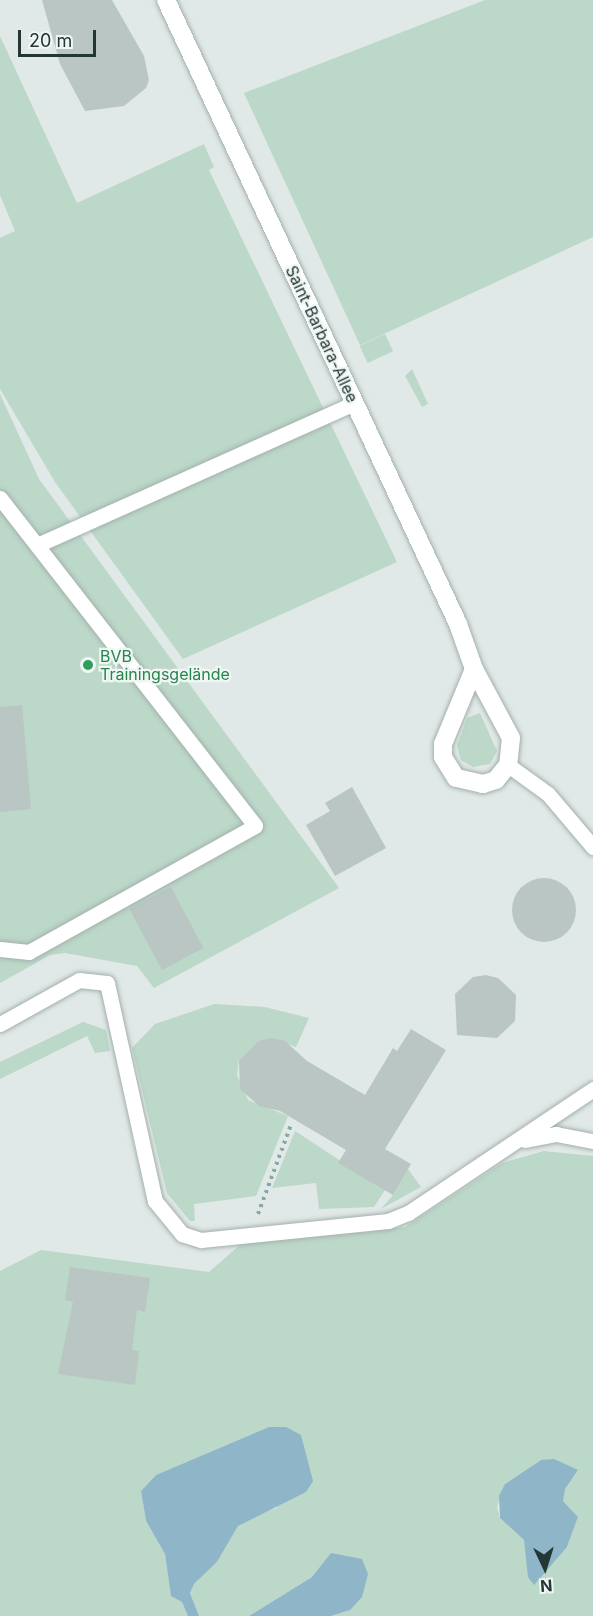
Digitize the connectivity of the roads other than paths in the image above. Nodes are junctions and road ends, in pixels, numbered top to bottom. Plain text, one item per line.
1 (166, 0) edge
2 (354, 403) junction
3 (0, 498) edge
4 (37, 545) junction
5 (474, 669) junction
6 (508, 765) junction
7 (593, 847) edge
8 (0, 949) edge
9 (0, 1024) edge
10 (593, 1089) edge
11 (519, 1141) junction
12 (593, 1141) edge

1 - 2 street, Saint-Barbara-Allee
2 - 4 lane
2 - 5 street, Saint-Barbara-Allee
3 - 4 lane
4 - 8 lane
5 - 6 street, Saint-Barbara-Allee
5 - 6 street
6 - 7 lane
9 - 11 lane
10 - 11 lane
11 - 12 lane

